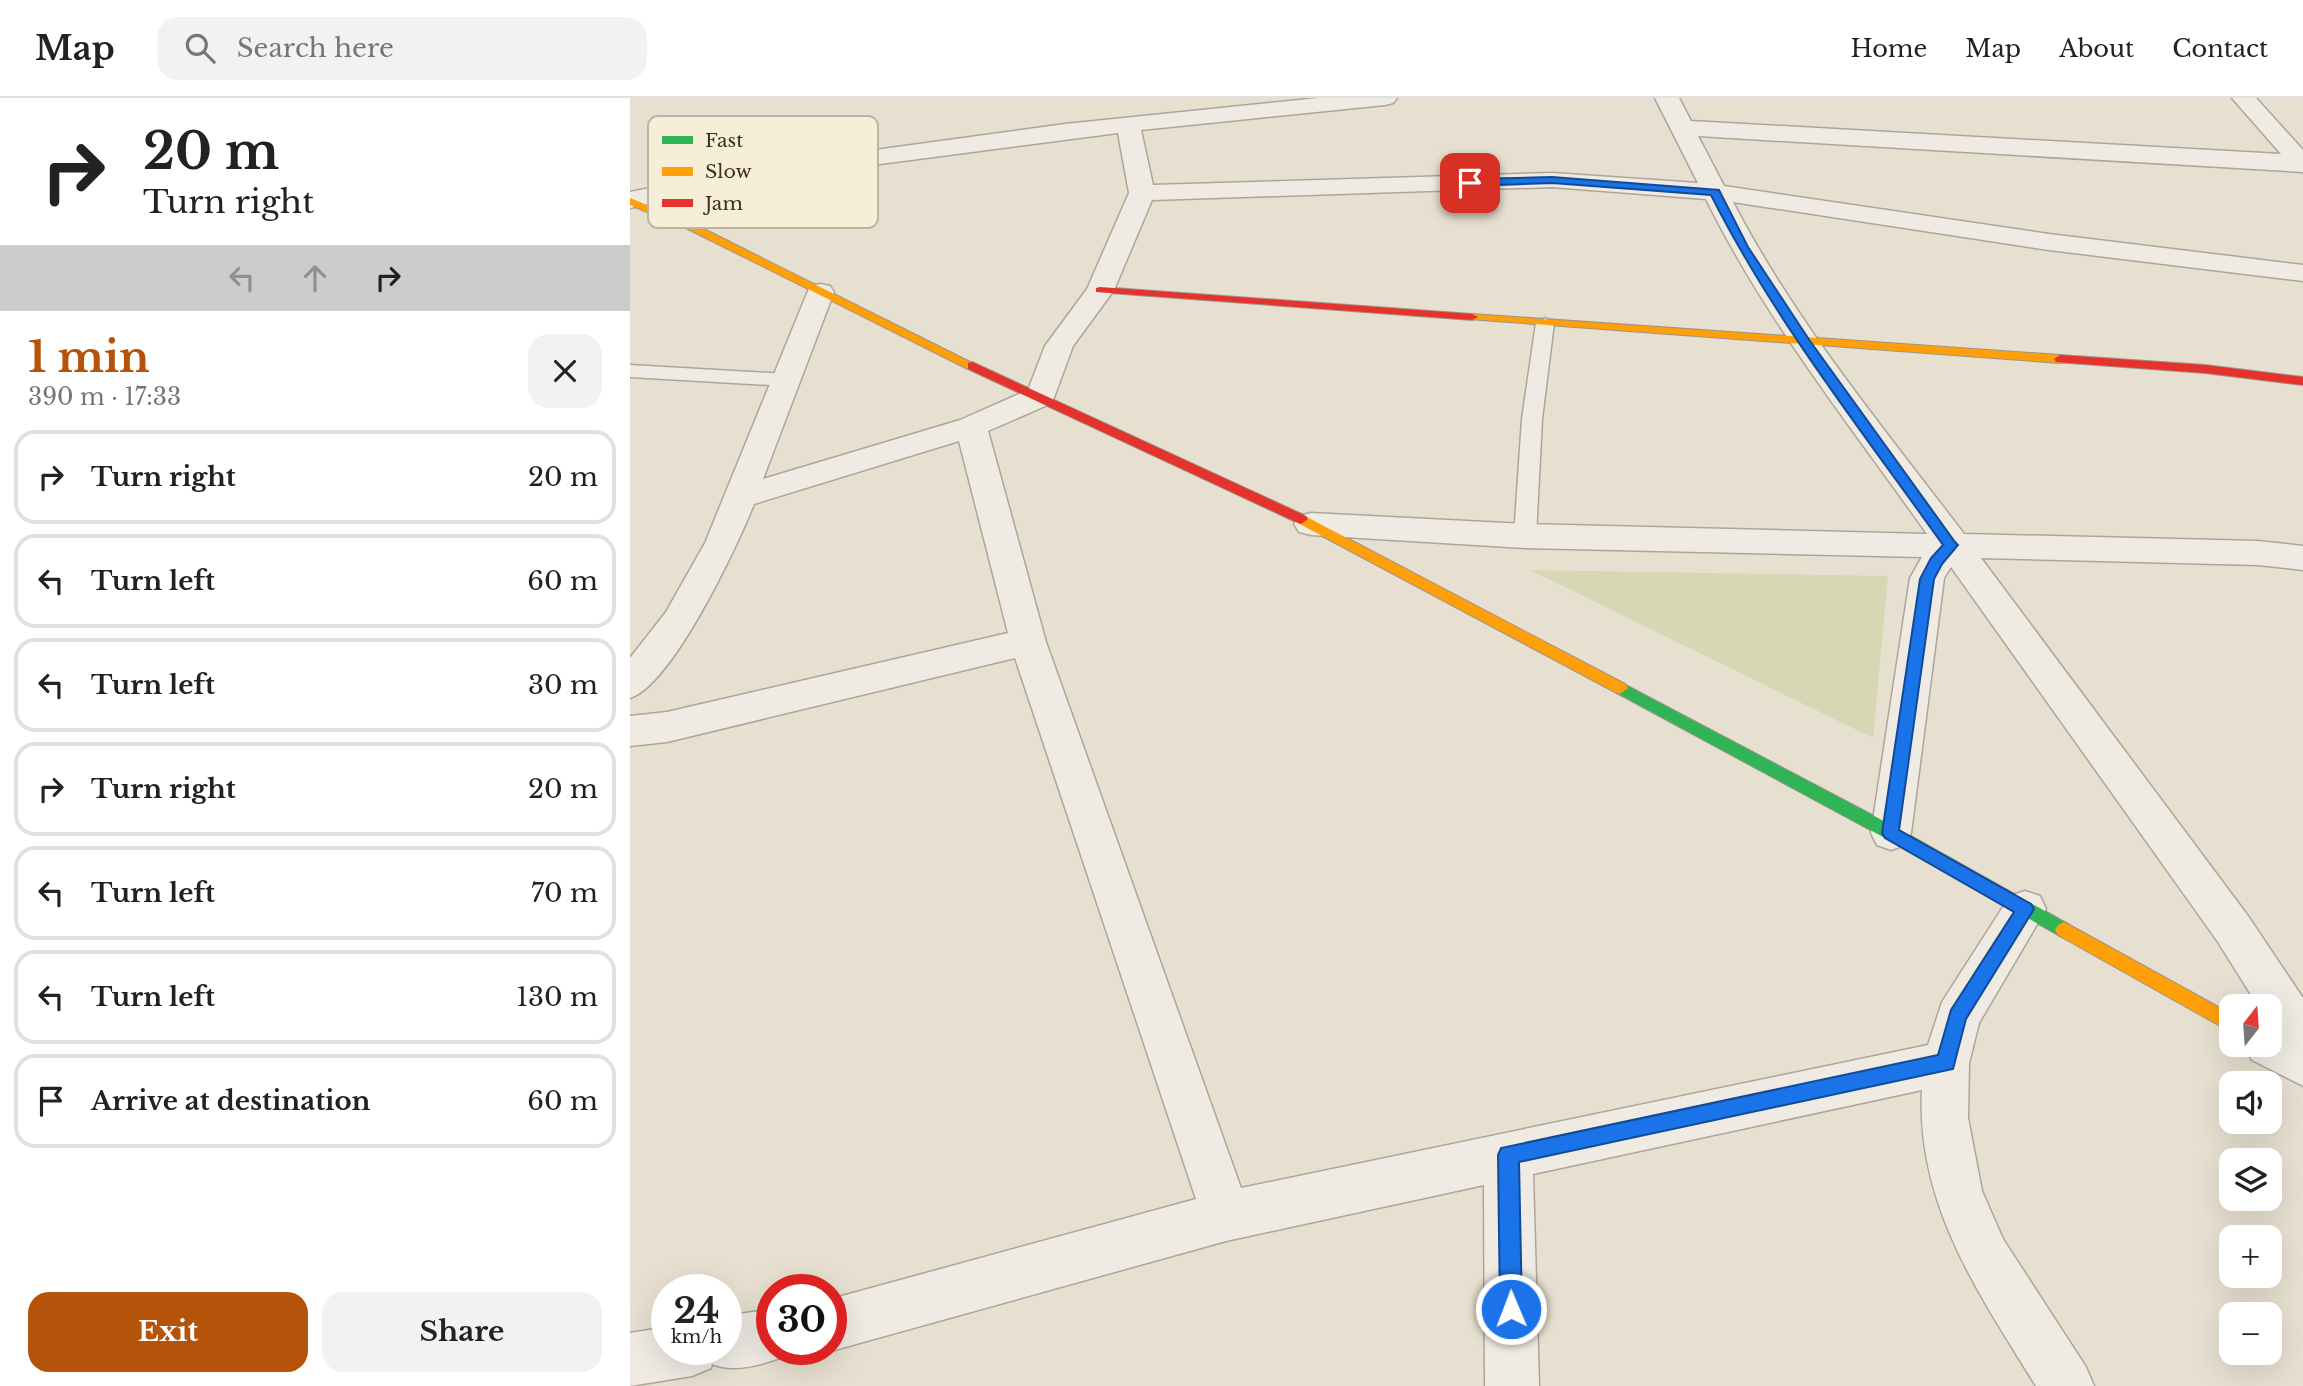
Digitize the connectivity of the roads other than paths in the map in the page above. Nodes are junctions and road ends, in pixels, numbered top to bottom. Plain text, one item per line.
1 (1385, 98) edge
2 (2244, 98) edge
3 (1675, 113) edge
4 (1128, 124) junction
5 (878, 157) edge
6 (2302, 164) edge
7 (1142, 192) junction
8 (1715, 192) junction
9 (648, 197) edge
10 (630, 201) edge
11 (648, 209) edge
12 (694, 228) edge
13 (2303, 273) edge
14 (1100, 290) junction
15 (820, 292) junction
16 (1545, 323) junction
17 (1805, 342) junction
18 (630, 371) edge
19 (786, 380) junction
20 (2303, 381) edge
21 (1041, 396) junction
22 (971, 427) junction
23 (740, 497) junction
24 (1311, 524) junction
25 (1525, 536) junction
26 (1951, 545) junction
27 (2303, 558) edge
28 (1028, 642) junction
29 (630, 684) edge
30 (630, 731) edge
31 (1891, 833) junction
32 (2025, 909) junction
33 (2219, 1017) edge
34 (2303, 1037) edge
35 (2282, 1052) edge
36 (1946, 1063) junction
37 (2303, 1064) edge
38 (1508, 1155) junction
39 (1226, 1216) junction
40 (847, 1321) edge
41 (651, 1356) edge
42 (630, 1360) edge
43 (1512, 1386) edge
44 (2067, 1386) edge

1 - 4 street
2 - 6 street
3 - 6 street
3 - 8 street
4 - 5 street
4 - 7 street
7 - 8 street
7 - 14 street
8 - 13 street
8 - 17 street
9 - 10 street
10 - 11 street
12 - 15 street
14 - 16 street
14 - 21 street
15 - 19 street
15 - 21 street
16 - 17 street
16 - 25 lane
17 - 20 street
17 - 26 street
18 - 19 lane
19 - 23 street
21 - 22 street
21 - 24 street
22 - 23 street
22 - 28 street
23 - 29 street
24 - 25 street
24 - 31 street
25 - 26 street
26 - 27 street
26 - 31 street
26 - 34 street
28 - 30 street
28 - 39 street
31 - 32 street
32 - 33 street
32 - 36 street
35 - 37 street
36 - 38 street
36 - 44 street
38 - 39 street
38 - 43 street
39 - 40 street
41 - 42 street

